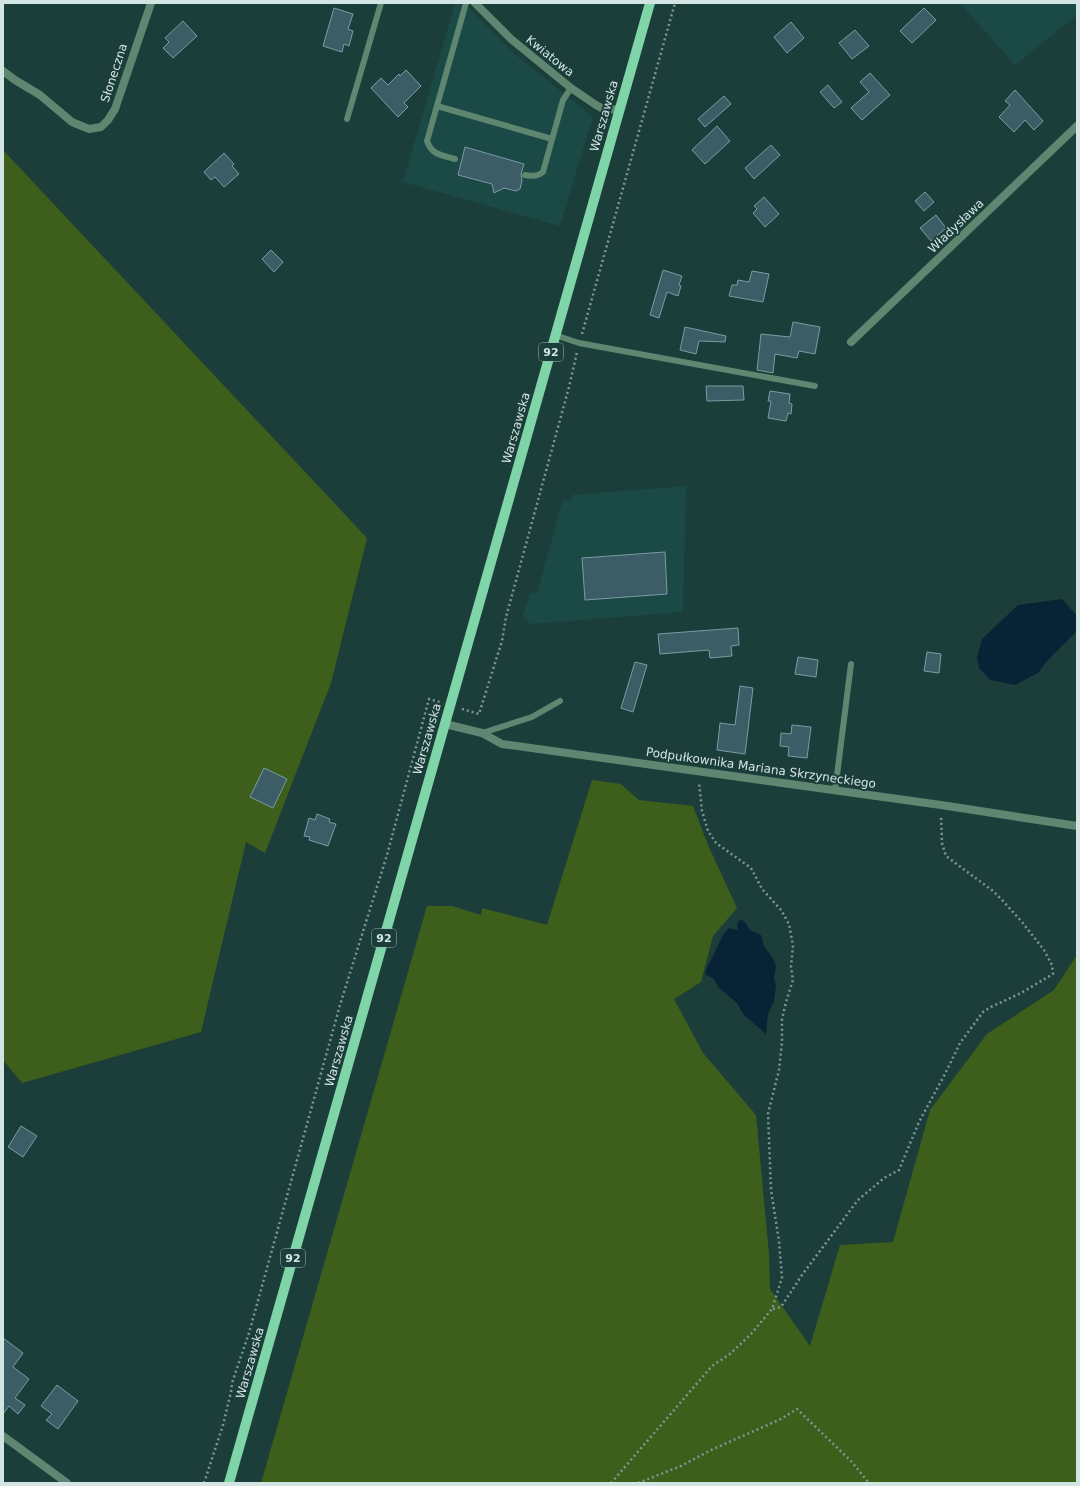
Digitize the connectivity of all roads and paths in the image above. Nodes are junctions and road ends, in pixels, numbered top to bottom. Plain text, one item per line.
1 (151, 3) edge
2 (381, 3) edge
3 (466, 3) edge
4 (475, 3) edge
5 (650, 3) edge
6 (675, 3) edge
7 (3, 71) edge
8 (571, 88) junction
9 (437, 106) junction
10 (620, 109) junction
11 (347, 119) dead end
12 (1077, 126) edge
13 (552, 139) junction
14 (455, 159) dead end
15 (525, 175) dead end
16 (556, 335) junction
17 (851, 342) dead end
18 (579, 343) junction
19 (815, 386) dead end
20 (851, 664) dead end
21 (560, 701) dead end
22 (440, 702) dead end
23 (462, 709) dead end
24 (445, 724) junction
25 (482, 733) junction
26 (698, 772) junction
27 (835, 791) junction
28 (941, 805) junction
29 (1077, 826) edge
30 (772, 1309) junction
31 (3, 1436) edge
32 (67, 1483) edge
33 (204, 1483) edge
34 (229, 1483) edge
35 (611, 1483) edge
36 (638, 1483) edge
37 (869, 1483) edge

1 - 7 street, Słoneczna
2 - 11 lane
3 - 9 lane
4 - 8 street, Kwiatowa
5 - 10 main road, Warszawska / 92
6 - 18 path
8 - 10 street, Kwiatowa
8 - 13 lane
9 - 13 lane
9 - 14 lane
10 - 16 main road, Warszawska / 92
12 - 17 street, Władysława
13 - 15 lane
16 - 18 lane
16 - 24 main road, Warszawska / 92
18 - 19 lane
18 - 23 path
20 - 27 lane
21 - 25 lane
22 - 33 path
24 - 25 street, Podpułkownika Mariana Skrzyneckiego
24 - 34 main road, Warszawska / 92
25 - 26 street, Podpułkownika Mariana Skrzyneckiego
26 - 27 street, Podpułkownika Mariana Skrzyneckiego
26 - 30 path
27 - 28 street, Podpułkownika Mariana Skrzyneckiego
28 - 29 street, Podpułkownika Mariana Skrzyneckiego
28 - 30 path
30 - 35 path
31 - 32 street
36 - 37 path

